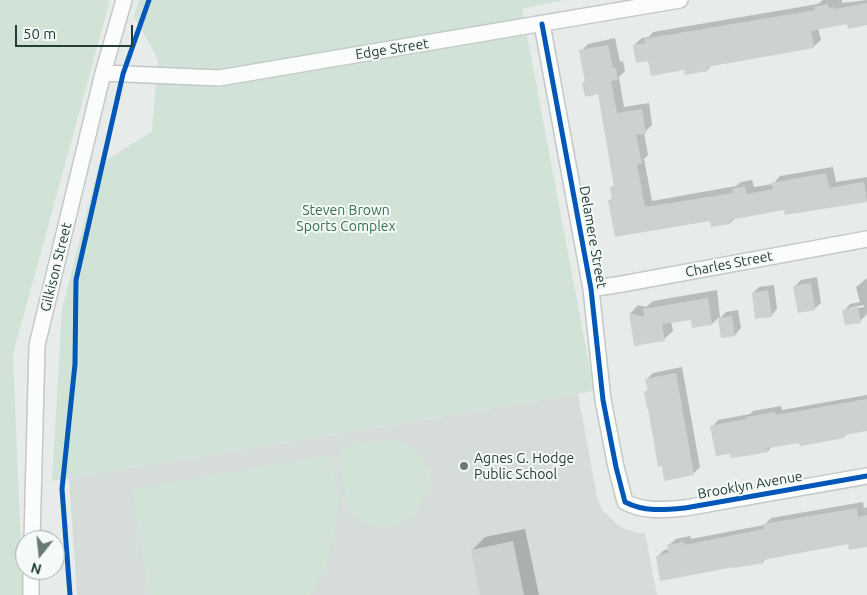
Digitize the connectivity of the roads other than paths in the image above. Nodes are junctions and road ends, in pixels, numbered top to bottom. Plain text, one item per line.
1 (124, 0) edge
2 (680, 0) edge
3 (542, 24) junction
4 (103, 73) junction
5 (867, 239) edge
6 (591, 289) junction
7 (867, 476) edge
8 (636, 508) joint
9 (32, 530) edge
10 (32, 580) edge
11 (31, 595) edge

1 - 4 street, Gilkison Street
2 - 3 street, Edge Street
3 - 4 street, Edge Street
3 - 6 street, Delamere Street
4 - 9 street, Gilkison Street
5 - 6 street, Charles Street
6 - 8 street, Delamere Street
7 - 8 street, Brooklyn Avenue
10 - 11 street

